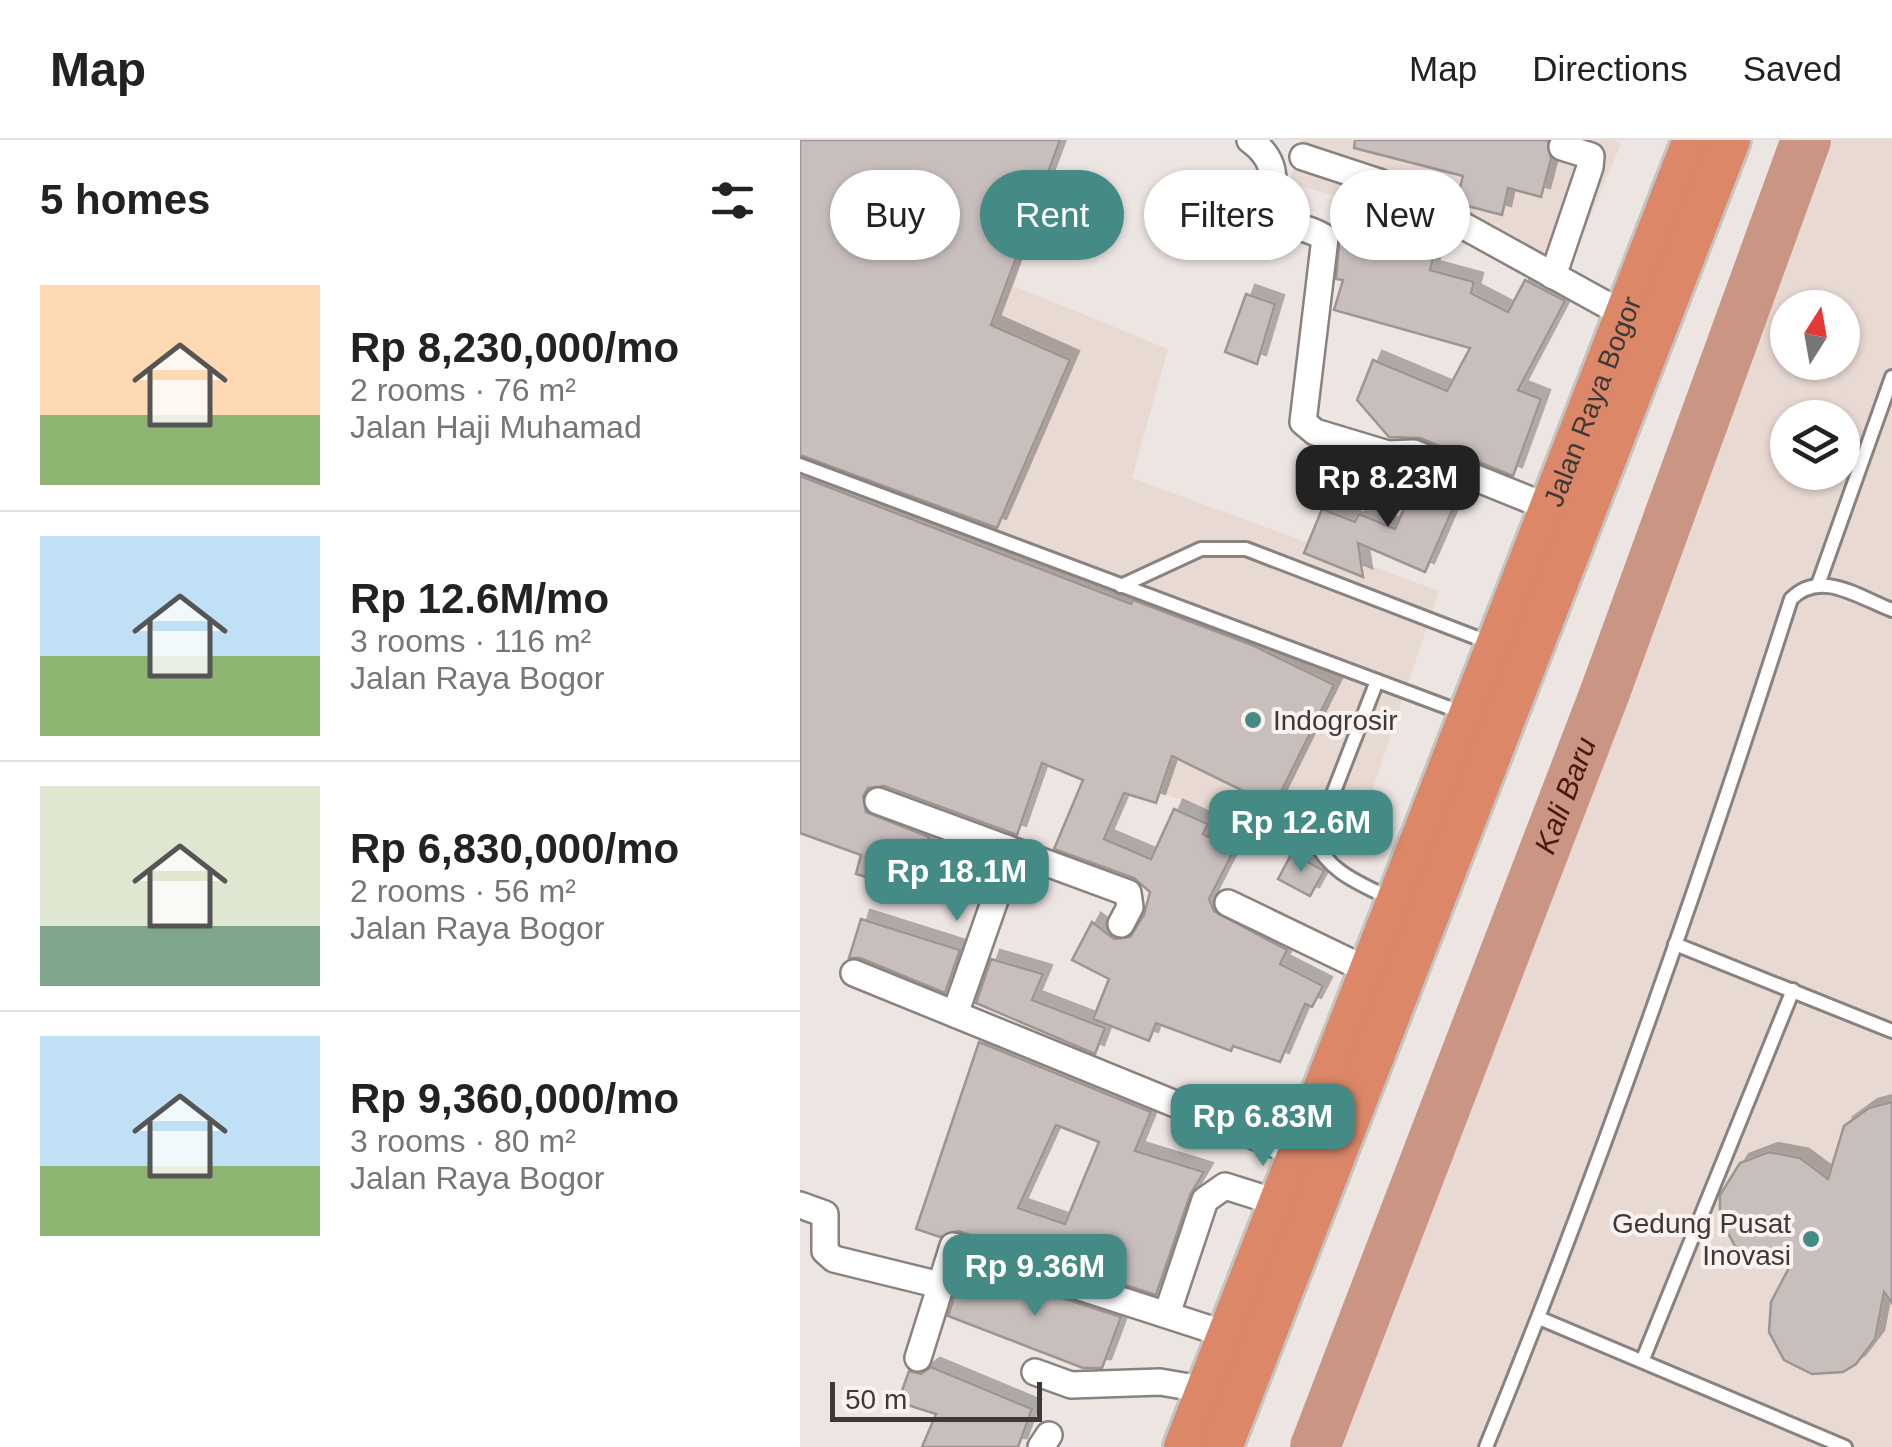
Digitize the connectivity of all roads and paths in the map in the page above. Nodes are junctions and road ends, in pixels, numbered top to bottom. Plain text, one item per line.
1 (1250, 140) edge
2 (1694, 140) edge
3 (1729, 140) edge
4 (1562, 147) dead end
5 (1304, 157) dead end
6 (1553, 276) junction
7 (1626, 315) junction
8 (1892, 377) edge
9 (800, 466) edge
10 (1550, 508) junction
11 (1819, 582) junction
12 (1122, 586) junction
13 (1892, 610) edge
14 (1496, 645) junction
15 (1377, 681) junction
16 (1486, 720) junction
17 (878, 801) dead end
18 (1006, 848) junction
19 (1396, 901) junction
20 (1228, 903) dead end
21 (1122, 924) dead end
22 (1675, 944) junction
23 (1369, 971) junction
24 (854, 972) dead end
25 (1793, 990) junction
26 (955, 1014) junction
27 (1892, 1030) edge
28 (1298, 1154) junction
29 (1279, 1203) junction
30 (800, 1205) edge
31 (940, 1284) junction
32 (1168, 1314) junction
33 (1539, 1318) junction
34 (1244, 1340) junction
35 (918, 1358) dead end
36 (1642, 1359) junction
37 (1036, 1372) dead end
38 (1207, 1390) junction
39 (1185, 1447) edge
40 (1220, 1447) edge
41 (1486, 1447) edge
42 (1845, 1447) edge

1 - 10 street
2 - 7 highway, Jalan Raya Bogor
3 - 16 highway, Jalan Raya Bogor
4 - 6 street
5 - 6 street
6 - 7 street
7 - 10 highway, Jalan Raya Bogor
8 - 11 lane
9 - 12 lane
10 - 14 highway, Jalan Raya Bogor
11 - 13 lane
11 - 22 lane
12 - 14 lane
12 - 15 lane
14 - 16 highway, Jalan Raya Bogor
15 - 16 lane
15 - 19 lane
16 - 19 highway, Jalan Raya Bogor
16 - 34 highway, Jalan Raya Bogor
17 - 18 street
18 - 21 street
18 - 26 street
19 - 23 highway, Jalan Raya Bogor
20 - 23 street
22 - 25 lane
22 - 33 lane
23 - 28 highway, Jalan Raya Bogor
24 - 26 street
25 - 27 lane
25 - 36 lane
26 - 28 street
28 - 29 highway, Jalan Raya Bogor
29 - 32 street
29 - 34 highway, Jalan Raya Bogor
30 - 31 street
31 - 32 street
31 - 35 street
32 - 34 street
33 - 36 lane
33 - 41 lane
34 - 38 highway, Jalan Raya Bogor
34 - 40 highway, Jalan Raya Bogor
36 - 42 lane
37 - 38 street
38 - 39 highway, Jalan Raya Bogor

